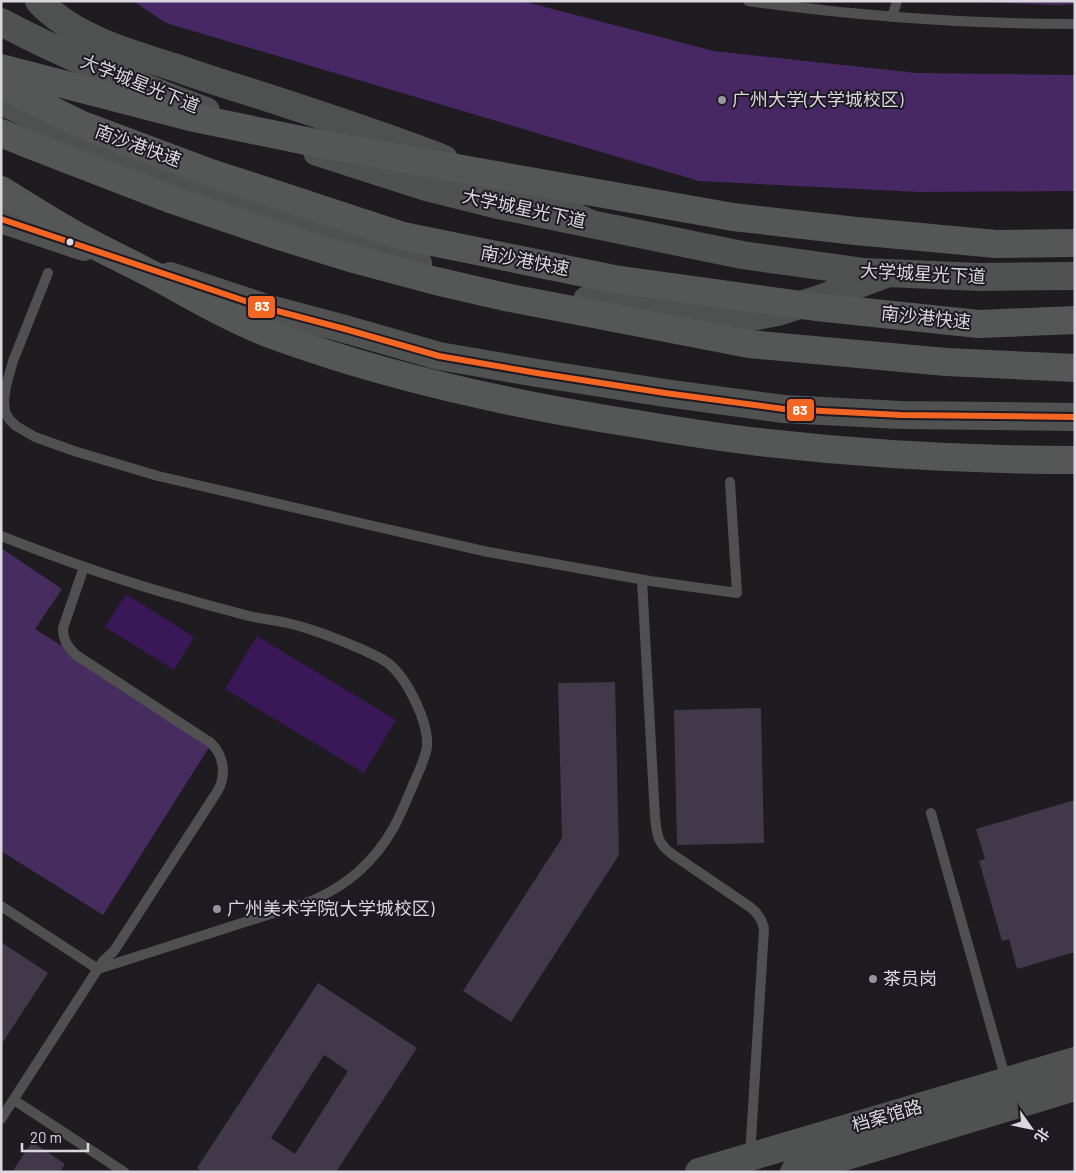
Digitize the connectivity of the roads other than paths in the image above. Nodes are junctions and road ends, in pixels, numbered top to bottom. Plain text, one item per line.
1 (39, 1) edge
2 (748, 1) edge
3 (897, 1) edge
4 (892, 17) junction
5 (1, 22) edge
6 (1075, 24) edge
7 (1, 68) edge
8 (1, 86) edge
9 (1, 101) edge
10 (1, 133) edge
11 (1, 180) edge
12 (1, 190) edge
13 (1, 219) edge
14 (591, 224) junction
15 (1075, 243) edge
16 (152, 270) junction
17 (48, 273) dead end
18 (889, 273) junction
19 (1075, 276) edge
20 (1075, 320) edge
21 (1075, 368) edge
22 (1075, 417) edge
23 (1075, 460) edge
24 (730, 482) dead end
25 (1, 536) edge
26 (84, 566) junction
27 (642, 580) junction
28 (931, 813) dead end
29 (1, 906) edge
30 (98, 969) junction
31 (1075, 1061) edge
32 (1006, 1081) junction
33 (1075, 1087) edge
34 (14, 1100) junction
35 (1, 1119) edge
36 (750, 1157) junction
37 (124, 1172) edge
38 (699, 1172) edge
39 (794, 1172) edge

1 - 14 main road
2 - 4 lane
3 - 4 lane
4 - 6 lane
5 - 14 main road, 大学城星光下道
7 - 15 highway
8 - 20 highway, 南沙港快速
9 - 18 main road
10 - 21 highway, 南沙港快速
11 - 16 main road
12 - 23 highway
13 - 16 main road
14 - 18 main road, 大学城星光下道
16 - 22 main road
17 - 27 lane
18 - 19 main road, 大学城星光下道
24 - 27 lane
25 - 26 lane
26 - 30 lane
26 - 30 lane
27 - 36 lane
28 - 32 lane
29 - 30 lane
30 - 34 lane
31 - 32 main road, 档案馆路
32 - 36 main road, 档案馆路
33 - 39 main road, 档案馆路
34 - 35 lane
34 - 37 lane
36 - 38 main road, 档案馆路

